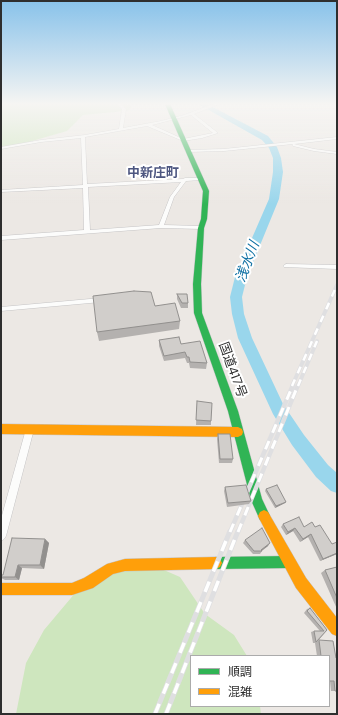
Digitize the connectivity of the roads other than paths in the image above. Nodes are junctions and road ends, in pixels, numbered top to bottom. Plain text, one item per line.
1 (71, 137) edge
2 (82, 137) edge
3 (177, 137) edge
4 (200, 137) edge
5 (337, 138) edge
6 (183, 140) junction
7 (290, 144) junction
8 (1, 148) edge
9 (187, 151) junction
10 (337, 153) edge
11 (185, 179) junction
12 (201, 179) junction
13 (85, 186) junction
14 (1, 191) edge
15 (161, 226) junction
16 (201, 228) junction
17 (87, 232) junction
18 (1, 238) edge
19 (286, 266) dead end
20 (337, 267) edge
21 (101, 300) edge
22 (1, 309) edge
23 (1, 429) edge
24 (30, 429) junction
25 (238, 432) junction
26 (1, 536) edge
27 (289, 562) junction
28 (1, 589) edge
29 (337, 628) edge

1 - 8 street
2 - 13 street
3 - 6 street
4 - 6 street
5 - 7 street
6 - 9 main road, 国道417号
7 - 9 street
7 - 10 street
9 - 12 main road, 国道417号
11 - 12 street
11 - 13 street
11 - 15 street
12 - 16 main road, 国道417号
13 - 14 street
13 - 17 street
15 - 16 street
15 - 17 street
16 - 25 main road, 国道417号
17 - 18 street
19 - 20 street
21 - 22 street
23 - 24 main road
24 - 25 main road
24 - 26 street
25 - 27 main road, 国道417号
27 - 28 main road
27 - 29 main road, 国道417号

